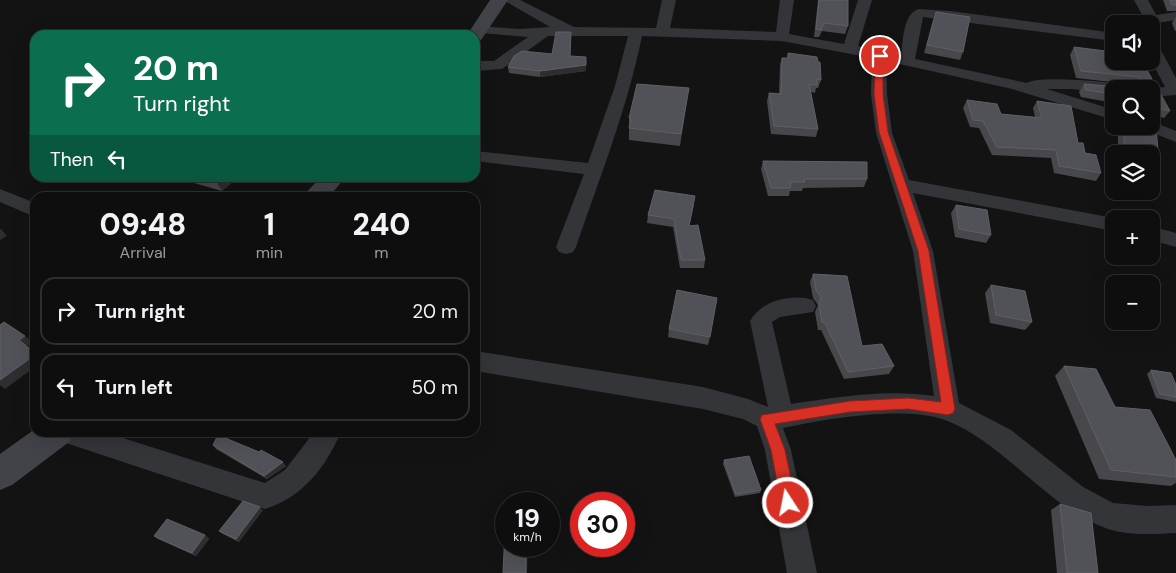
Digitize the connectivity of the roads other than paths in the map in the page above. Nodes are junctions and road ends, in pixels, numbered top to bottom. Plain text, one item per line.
1 (509, 0) edge
2 (669, 0) edge
3 (787, 0) edge
4 (865, 0) edge
5 (1141, 0) edge
6 (1147, 15) edge
7 (1176, 16) edge
8 (1160, 20) edge
9 (480, 30) edge
10 (573, 31) junction
11 (636, 31) junction
12 (480, 32) edge
13 (544, 32) junction
14 (662, 32) junction
15 (1105, 36) edge
16 (782, 37) junction
17 (850, 49) junction
18 (880, 56) junction
19 (907, 61) junction
20 (1160, 62) edge
21 (480, 66) edge
22 (1016, 85) junction
23 (1105, 87) edge
24 (1174, 91) edge
25 (1160, 92) edge
26 (1105, 112) edge
27 (1160, 130) edge
28 (1175, 136) edge
29 (480, 157) edge
30 (593, 169) junction
31 (329, 182) edge
32 (902, 185) junction
33 (319, 192) edge
34 (0, 195) edge
35 (30, 208) edge
36 (1105, 222) edge
37 (1160, 236) edge
38 (1176, 240) edge
39 (566, 247) dead end
40 (805, 306) dead end
41 (480, 362) edge
42 (948, 409) junction
43 (774, 418) junction
44 (50, 437) edge
45 (82, 437) edge
46 (325, 437) edge
47 (0, 474) edge
48 (1176, 519) edge
49 (802, 573) edge

1 - 9 street
1 - 10 street
2 - 14 street
3 - 16 street
4 - 17 street
5 - 6 street
7 - 8 street
10 - 11 street
10 - 13 street
11 - 14 street
11 - 30 street
12 - 13 street
13 - 21 street
14 - 16 street
15 - 19 street
16 - 17 street
17 - 18 street
18 - 19 street
18 - 32 street
19 - 22 street
20 - 24 street
22 - 23 street
22 - 26 street
24 - 25 street
27 - 28 street
29 - 30 street
30 - 39 street
31 - 33 street
32 - 36 street
32 - 42 street
34 - 35 street
37 - 38 street
40 - 43 street
41 - 43 street
42 - 43 street
42 - 48 street
43 - 49 street
44 - 47 street
45 - 46 street

